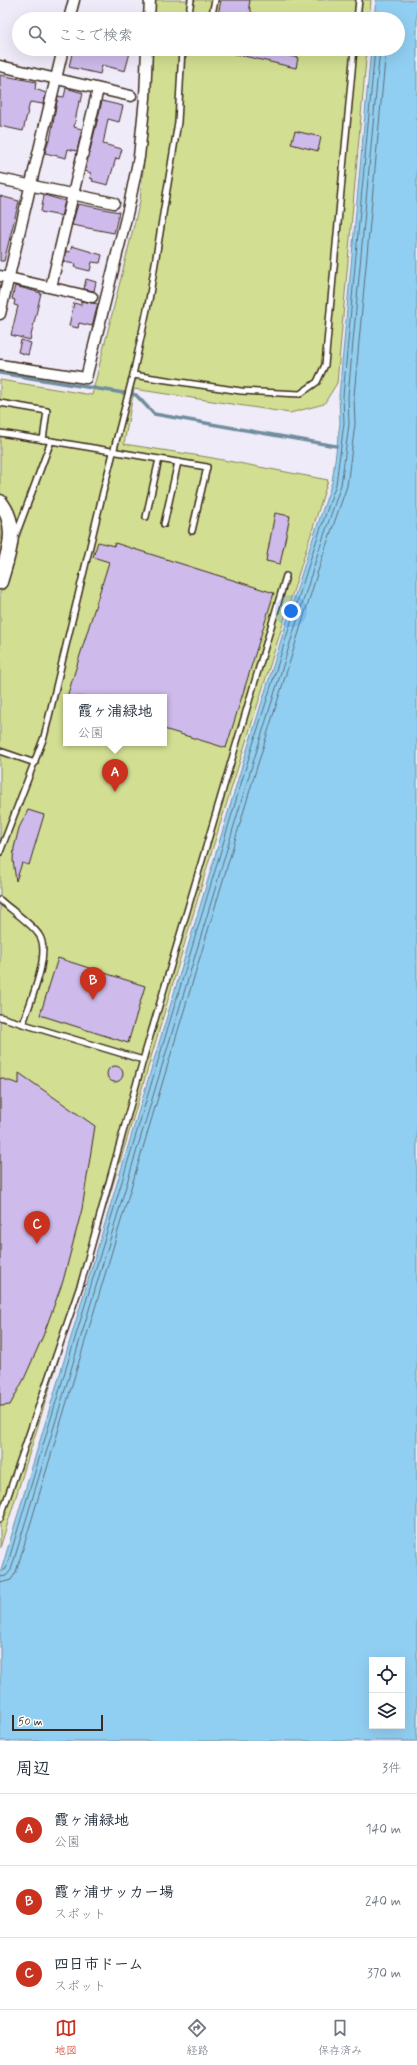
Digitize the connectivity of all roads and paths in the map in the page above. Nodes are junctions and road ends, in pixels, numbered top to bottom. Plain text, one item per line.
1 (74, 0) edge
2 (150, 0) edge
3 (191, 0) edge
4 (215, 0) edge
5 (359, 0) edge
6 (71, 12) edge
7 (149, 12) edge
8 (189, 12) edge
9 (212, 12) edge
10 (358, 12) edge
11 (61, 56) edge
12 (147, 56) edge
13 (182, 56) edge
14 (353, 56) edge
15 (0, 66) edge
16 (56, 79) junction
17 (98, 89) junction
18 (131, 96) dead end
19 (0, 179) edge
20 (30, 185) junction
21 (73, 194) junction
22 (114, 203) dead end
23 (4, 277) edge
24 (51, 287) junction
25 (92, 297) dead end
26 (0, 314) edge
27 (0, 365) edge
28 (133, 375) junction
29 (0, 404) edge
30 (0, 433) edge
31 (43, 440) junction
32 (51, 441) junction
33 (114, 448) junction
34 (159, 459) junction
35 (178, 462) junction
36 (0, 502) edge
37 (146, 517) dead end
38 (164, 524) dead end
39 (192, 531) dead end
40 (10, 550) junction
41 (286, 576) dead end
42 (0, 582) edge
43 (0, 751) edge
44 (35, 763) junction
45 (0, 852) edge
46 (0, 900) edge
47 (0, 1017) edge
48 (22, 1024) junction
49 (143, 1060) junction
50 (2, 1503) edge
51 (0, 1519) edge

1 - 6 street
2 - 7 street
3 - 8 lane
4 - 9 lane
5 - 10 lane
11 - 16 street
12 - 27 street
13 - 28 lane
14 - 28 lane
15 - 16 street
16 - 17 street
16 - 20 street
17 - 18 street
17 - 21 street
19 - 20 street
20 - 21 street
20 - 23 street
21 - 22 street
21 - 24 street
23 - 24 street
23 - 26 street
24 - 25 street
28 - 33 lane
29 - 31 lane
30 - 31 lane
31 - 32 lane
32 - 33 lane
32 - 40 lane
33 - 34 lane
33 - 44 lane
34 - 35 lane
34 - 37 lane
35 - 38 lane
35 - 39 lane
36 - 40 street
40 - 42 street
41 - 49 lane
43 - 44 lane
44 - 45 lane
46 - 48 lane
47 - 48 lane
48 - 49 lane
49 - 50 lane
50 - 51 lane

